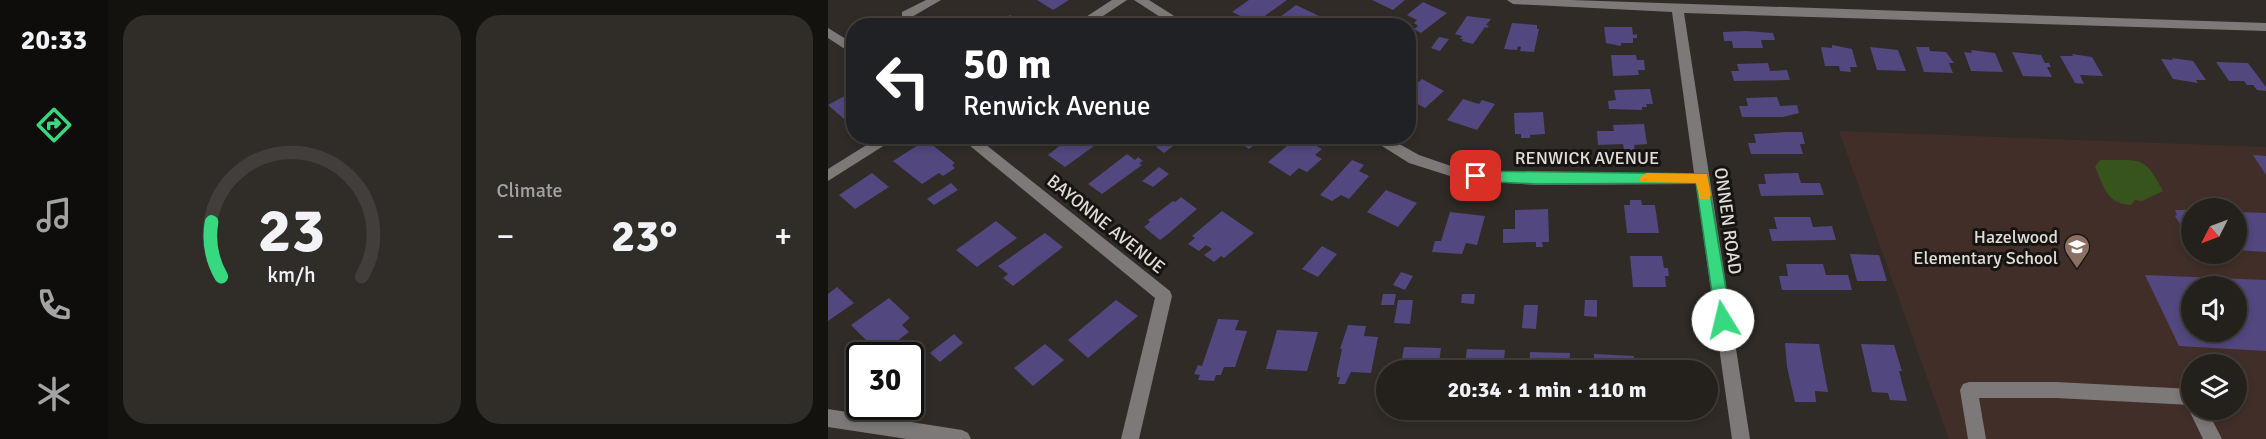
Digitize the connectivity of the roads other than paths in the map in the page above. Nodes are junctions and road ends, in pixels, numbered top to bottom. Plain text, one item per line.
1 (935, 0) edge
2 (1121, 0) edge
3 (1140, 0) edge
4 (1513, 0) edge
5 (1677, 8) junction
6 (906, 15) dead end
7 (1091, 18) edge
8 (1170, 18) edge
9 (2266, 27) edge
10 (828, 32) edge
11 (846, 45) edge
12 (879, 144) edge
13 (975, 144) edge
14 (1387, 144) edge
15 (828, 176) edge
16 (1702, 178) junction
17 (2181, 396) edge
18 (828, 418) edge
19 (2203, 420) edge
20 (962, 439) edge
21 (1130, 439) edge
22 (1741, 439) edge
23 (1977, 439) edge
24 (2213, 439) edge

1 - 6 street
2 - 7 street
3 - 8 street
4 - 5 street
5 - 9 street
5 - 16 street, ONNEN ROAD
10 - 11 street
12 - 15 street
13 - 21 street, BAYONNE AVENUE
14 - 16 street, RENWICK AVENUE
16 - 22 street, ONNEN ROAD
17 - 23 street
18 - 20 street
19 - 24 street

